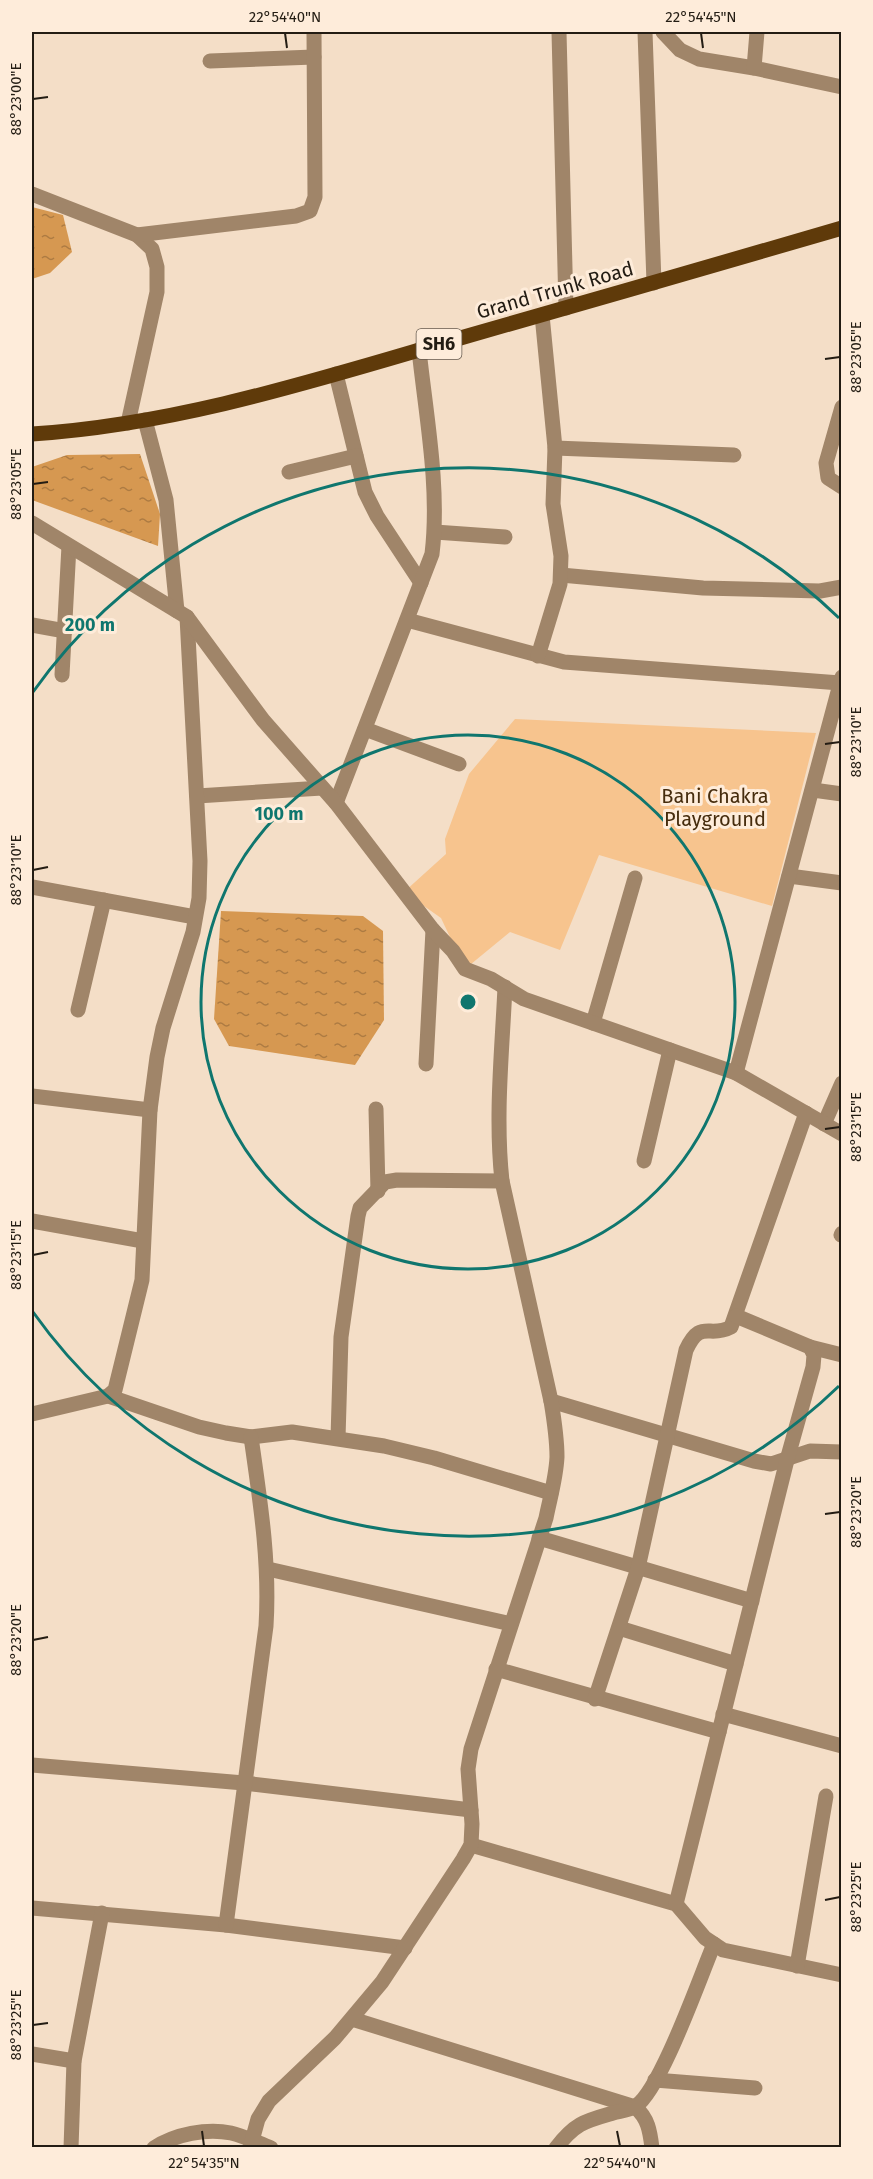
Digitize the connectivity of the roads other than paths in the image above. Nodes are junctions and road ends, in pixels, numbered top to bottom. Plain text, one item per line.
1 (314, 32) edge
2 (559, 32) edge
3 (645, 32) edge
4 (663, 32) edge
5 (757, 32) edge
6 (314, 57) junction
7 (210, 61) dead end
8 (754, 68) junction
9 (842, 87) edge
10 (32, 194) edge
11 (842, 228) edge
12 (137, 235) junction
13 (654, 283) junction
14 (566, 308) junction
15 (542, 315) junction
16 (419, 350) junction
17 (336, 374) junction
18 (842, 407) edge
19 (145, 420) junction
20 (128, 423) junction
21 (32, 434) edge
22 (555, 448) junction
23 (734, 455) dead end
24 (356, 456) junction
25 (289, 472) dead end
26 (842, 487) edge
27 (32, 523) edge
28 (435, 532) junction
29 (505, 537) dead end
30 (69, 546) junction
31 (561, 575) junction
32 (421, 583) junction
33 (842, 586) edge
34 (182, 614) junction
35 (407, 620) junction
36 (32, 625) edge
37 (65, 631) junction
38 (538, 656) junction
39 (62, 675) dead end
40 (841, 680) edge
41 (365, 729) junction
42 (459, 764) dead end
43 (322, 788) junction
44 (813, 790) junction
45 (842, 794) edge
46 (197, 796) junction
47 (336, 803) junction
48 (789, 876) junction
49 (635, 878) dead end
50 (842, 883) edge
51 (32, 887) edge
52 (104, 900) junction
53 (195, 917) junction
54 (433, 930) junction
55 (505, 987) junction
56 (78, 1010) dead end
57 (593, 1023) junction
58 (670, 1050) junction
59 (426, 1064) dead end
60 (736, 1073) junction
61 (842, 1083) edge
62 (32, 1096) edge
63 (376, 1109) dead end
64 (150, 1110) junction
65 (806, 1113) junction
66 (824, 1124) junction
67 (842, 1134) edge
68 (644, 1161) dead end
69 (502, 1181) junction
70 (378, 1191) junction
71 (32, 1221) edge
72 (143, 1241) junction
73 (735, 1316) junction
74 (810, 1347) junction
75 (842, 1355) edge
76 (108, 1396) junction
77 (551, 1401) junction
78 (32, 1414) edge
79 (668, 1435) junction
80 (251, 1437) junction
81 (338, 1438) junction
82 (842, 1452) edge
83 (787, 1460) junction
84 (551, 1493) junction
85 (539, 1538) junction
86 (638, 1568) junction
87 (268, 1569) junction
88 (752, 1601) junction
89 (511, 1624) junction
90 (619, 1628) junction
91 (736, 1664) junction
92 (496, 1669) junction
93 (596, 1699) junction
94 (723, 1714) junction
95 (719, 1732) junction
96 (842, 1746) edge
97 (32, 1765) edge
98 (244, 1782) junction
99 (826, 1796) dead end
100 (471, 1810) junction
101 (471, 1845) junction
102 (676, 1904) junction
103 (32, 1908) edge
104 (102, 1913) junction
105 (226, 1925) junction
106 (714, 1944) junction
107 (405, 1948) junction
108 (797, 1966) junction
109 (842, 1975) edge
110 (352, 2019) junction
111 (32, 2054) edge
112 (75, 2061) junction
113 (655, 2080) junction
114 (755, 2088) dead end
115 (635, 2107) junction
116 (251, 2144) edge
117 (71, 2148) edge
118 (154, 2148) edge
119 (271, 2148) edge
120 (556, 2148) edge
121 (652, 2148) edge

1 - 6 street
2 - 14 street
3 - 13 street
4 - 8 street
5 - 8 street
6 - 7 street
6 - 12 street
8 - 9 street
10 - 12 street
11 - 13 main road, Grand Trunk Road / SH6
12 - 20 street
13 - 14 main road, Grand Trunk Road / SH6
14 - 15 main road, Grand Trunk Road / SH6
15 - 16 main road, Grand Trunk Road / SH6
15 - 22 street
16 - 17 main road, Grand Trunk Road / SH6
16 - 28 street
17 - 19 main road, Grand Trunk Road / SH6
17 - 24 street
18 - 26 street
19 - 20 main road, Grand Trunk Road / SH6
19 - 34 street
20 - 21 main road, Grand Trunk Road / SH6
22 - 23 street
22 - 31 street
24 - 25 street
24 - 32 street
27 - 30 street
28 - 29 street
28 - 32 street
30 - 34 street
30 - 37 street
31 - 33 street
31 - 38 street
32 - 35 street
34 - 43 street
34 - 46 street
35 - 38 street
35 - 41 street
36 - 37 street
37 - 39 street
38 - 40 street
40 - 44 street
41 - 42 street
41 - 47 street
43 - 46 street
43 - 47 street
44 - 45 street
44 - 48 street
46 - 53 street
47 - 54 street
48 - 50 street
48 - 60 street
49 - 57 street
51 - 52 street
52 - 53 street
52 - 56 street
53 - 64 street
54 - 55 street
54 - 59 street
55 - 57 street
55 - 69 street
57 - 58 street
58 - 60 street
58 - 68 street
60 - 65 street
61 - 66 street
62 - 64 street
63 - 70 street
64 - 72 street
65 - 66 street
65 - 73 street
66 - 67 street
69 - 70 street
69 - 77 street
70 - 81 street
71 - 72 street
72 - 76 street
73 - 74 street
73 - 79 street
74 - 75 street
74 - 83 street
76 - 78 street
76 - 80 street
77 - 79 street
77 - 84 street
79 - 83 street
79 - 86 street
80 - 81 street
80 - 87 street
81 - 84 street
82 - 83 street
83 - 88 street
84 - 85 street
85 - 86 street
85 - 89 street
86 - 88 street
86 - 90 street
87 - 89 street
87 - 98 street
88 - 91 street
89 - 92 street
90 - 91 street
90 - 93 street
91 - 94 street
92 - 93 street
92 - 100 street
93 - 95 street
94 - 95 street
94 - 96 street
95 - 102 street
97 - 98 street
98 - 100 street
98 - 105 street
99 - 108 street
100 - 101 street
101 - 102 street
101 - 107 street
102 - 106 street
103 - 104 street
104 - 105 street
104 - 112 street
105 - 107 street
106 - 108 street
106 - 113 street
107 - 110 street
108 - 109 street
110 - 115 street
110 - 116 street
111 - 112 street
112 - 117 street
113 - 114 street
113 - 115 street
115 - 120 street
115 - 121 street
116 - 118 street
116 - 119 street

